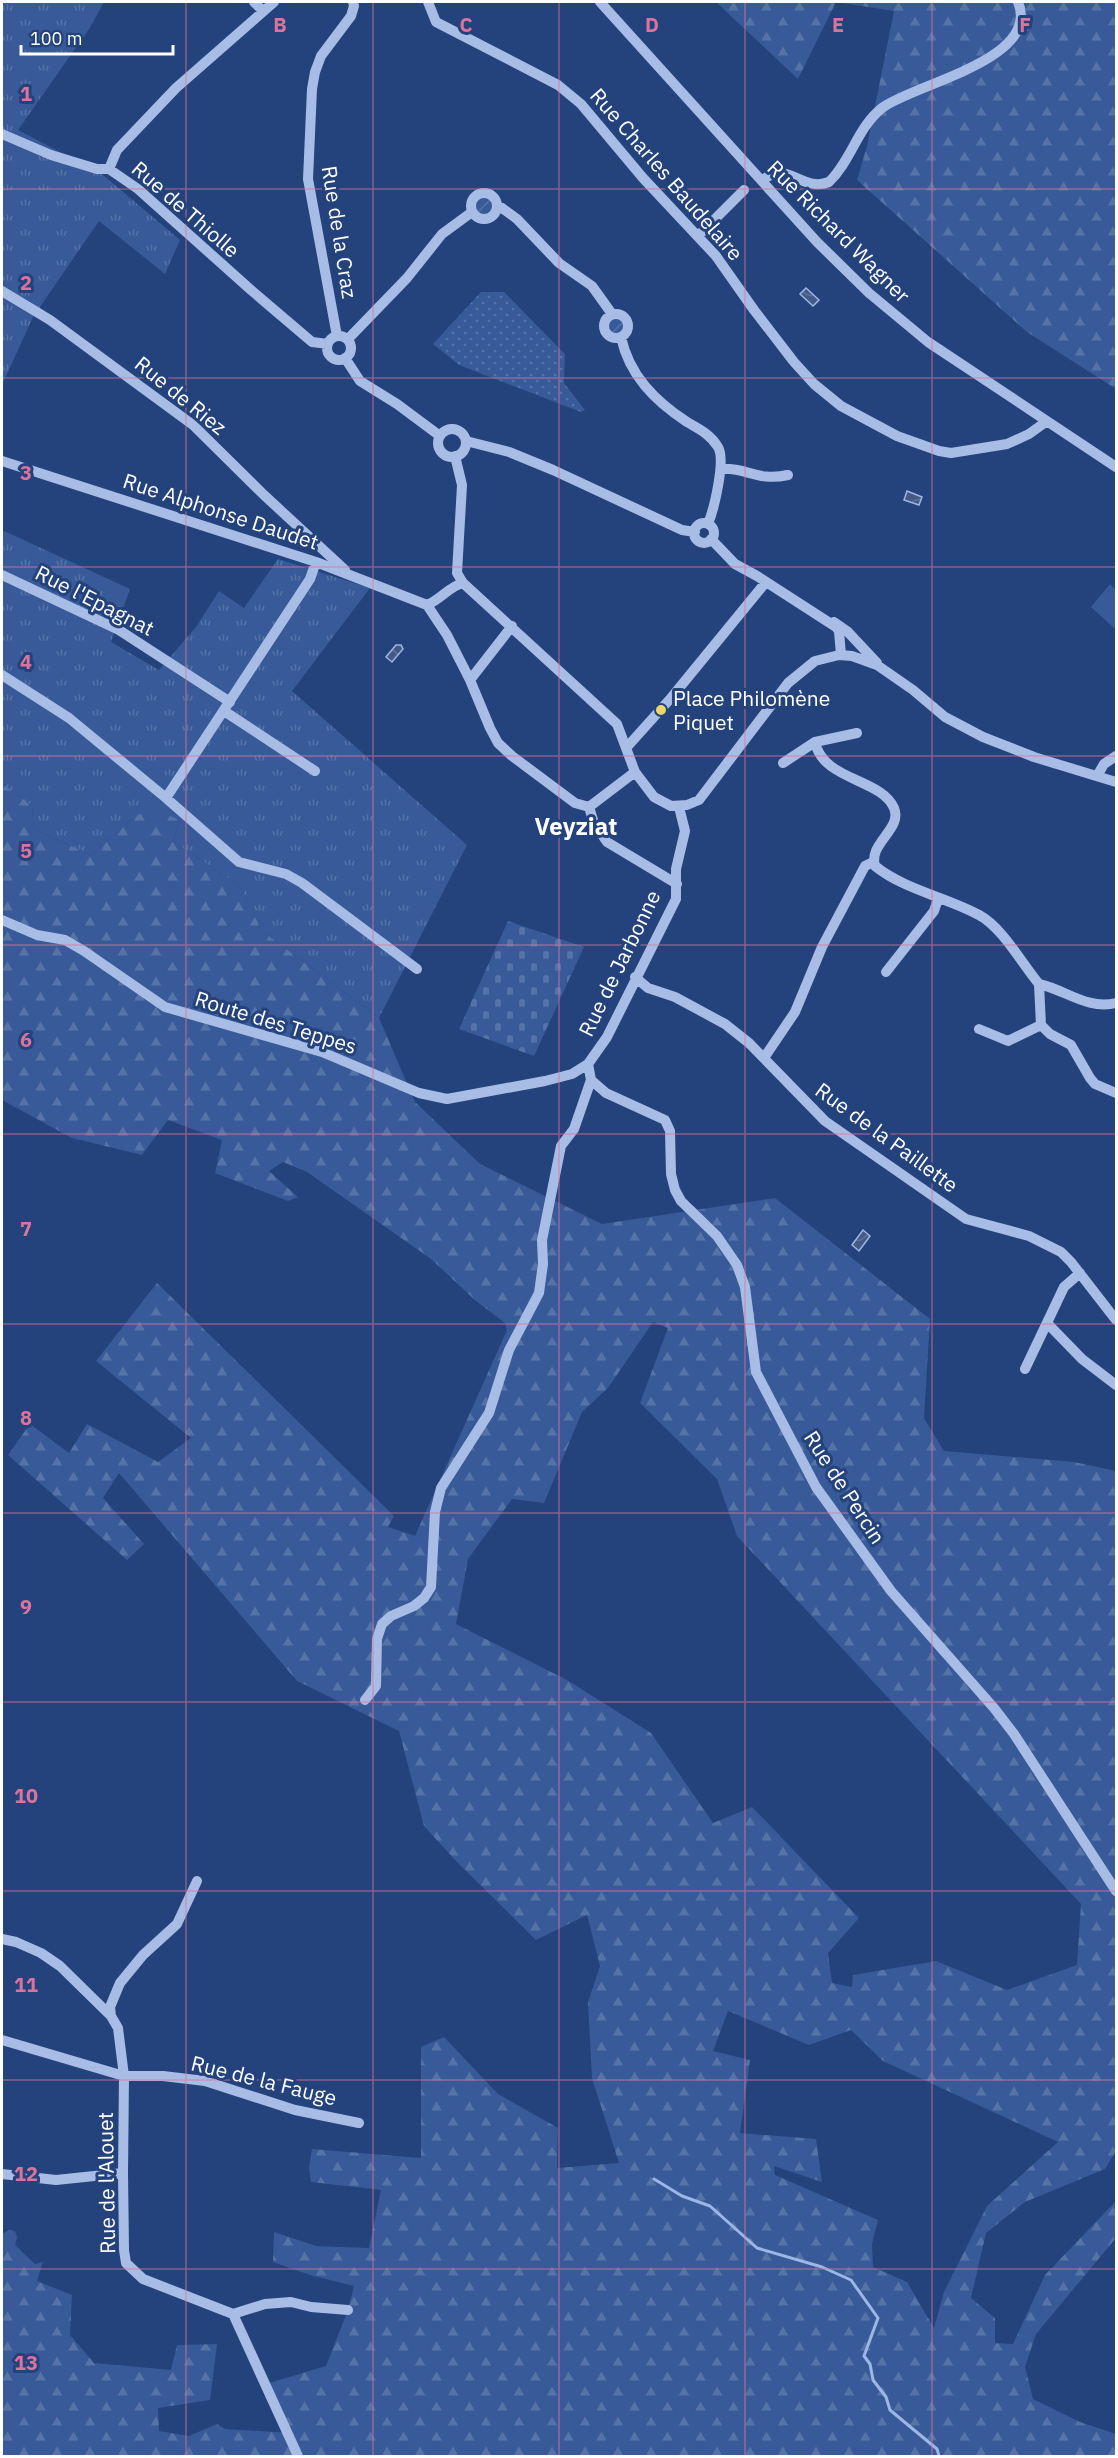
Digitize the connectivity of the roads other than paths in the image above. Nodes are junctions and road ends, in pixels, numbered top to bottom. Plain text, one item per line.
1 (254, 2) edge
2 (274, 2) edge
3 (353, 2) edge
4 (428, 2) edge
5 (600, 2) edge
6 (1018, 2) edge
7 (263, 11) junction
8 (2, 134) edge
9 (109, 169) junction
10 (762, 181) junction
11 (744, 190) dead end
12 (497, 207) junction
13 (472, 212) junction
14 (699, 235) junction
15 (2, 291) edge
16 (612, 314) junction
17 (342, 337) junction
18 (621, 337) junction
19 (328, 344) junction
20 (345, 358) junction
21 (1047, 421) junction
22 (440, 436) junction
23 (466, 441) junction
24 (455, 456) junction
25 (2, 461) edge
26 (1116, 467) edge
27 (721, 469) junction
28 (788, 475) dead end
29 (708, 524) junction
30 (695, 531) junction
31 (711, 539) junction
32 (316, 562) junction
33 (347, 573) junction
34 (2, 575) edge
35 (766, 582) junction
36 (464, 583) junction
37 (427, 605) junction
38 (823, 618) junction
39 (512, 626) junction
40 (841, 655) junction
41 (885, 670) junction
42 (2, 675) edge
43 (470, 680) junction
44 (227, 707) junction
45 (857, 733) dead end
46 (815, 742) junction
47 (627, 747) junction
48 (1116, 756) edge
49 (783, 763) dead end
50 (315, 771) dead end
51 (635, 772) junction
52 (1097, 776) junction
53 (1116, 782) edge
54 (166, 798) junction
55 (589, 807) junction
56 (679, 807) junction
57 (873, 862) junction
58 (677, 884) junction
59 (938, 899) junction
60 (2, 920) edge
61 (417, 969) dead end
62 (886, 972) dead end
63 (635, 977) junction
64 (1039, 984) junction
65 (1116, 1003) edge
66 (1041, 1025) junction
67 (979, 1029) dead end
68 (764, 1058) junction
69 (588, 1064) junction
70 (591, 1080) junction
71 (1116, 1093) edge
72 (1080, 1274) junction
73 (1116, 1320) edge
74 (1048, 1324) junction
75 (1025, 1369) dead end
76 (1116, 1385) edge
77 (365, 1700) dead end
78 (197, 1881) dead end
79 (1116, 1891) edge
80 (2, 1939) edge
81 (111, 2016) junction
82 (2, 2040) edge
83 (124, 2076) junction
84 (359, 2123) dead end
85 (2, 2174) edge
86 (123, 2174) junction
87 (348, 2310) dead end
88 (233, 2314) junction
89 (298, 2457) edge

1 - 7 street
2 - 7 street
3 - 17 street, Rue de la Craz
4 - 14 street, Rue Charles Baudelaire
5 - 10 street, Rue Richard Wagner
6 - 10 street
7 - 9 street
8 - 9 street, Rue de Thiolle
9 - 19 street, Rue de Thiolle
10 - 21 street, Rue Richard Wagner
11 - 14 street
12 - 13 street
12 - 13 street
12 - 16 street
13 - 17 street
14 - 21 street, Rue Charles Baudelaire
15 - 33 street, Rue de Riez
16 - 18 street
16 - 18 street
17 - 19 street
17 - 20 street
18 - 27 street
19 - 20 street
20 - 22 street
21 - 26 street, Rue Richard Wagner
22 - 23 street
22 - 24 street
23 - 24 street
23 - 30 street
24 - 36 street
25 - 32 street, Rue Alphonse Daudet
27 - 28 street
27 - 29 street
29 - 30 street
29 - 31 street
30 - 31 street
31 - 35 street
32 - 33 street, Rue Alphonse Daudet
32 - 44 street
33 - 37 street, Rue Alphonse Daudet
34 - 44 street, Rue l'Epagnat
35 - 38 street
35 - 47 street
36 - 37 street
36 - 39 street
37 - 43 street
38 - 40 street
38 - 41 street
39 - 43 street
39 - 47 street
40 - 41 street
40 - 56 street
41 - 52 street
42 - 54 street
43 - 55 street
44 - 50 street, Rue l'Epagnat
44 - 54 street
45 - 46 street
46 - 49 street
46 - 57 street
47 - 51 street
48 - 52 street
51 - 55 street
51 - 56 street
52 - 53 street
54 - 61 street
55 - 58 street
56 - 58 street, Rue de Jarbonne
57 - 59 street
57 - 68 street
58 - 63 street, Rue de Jarbonne
59 - 62 street
59 - 64 street
60 - 69 street, Route des Teppes
63 - 68 street, Rue de la Paillette
63 - 69 street, Rue de Jarbonne
64 - 65 street
64 - 66 street
66 - 67 street
66 - 71 street
68 - 72 street, Rue de la Paillette
69 - 70 street
70 - 77 street
70 - 79 street, Rue de Percin
72 - 73 street, Rue de la Paillette
72 - 74 street
74 - 75 street
74 - 76 street
78 - 81 street
80 - 81 street
81 - 83 street, Rue de l'Alouet
82 - 83 street, Rue de la Fauge
83 - 84 street, Rue de la Fauge
83 - 86 street, Rue de l'Alouet
85 - 86 street
86 - 88 street, Rue de l'Alouet
87 - 88 street
88 - 89 street

